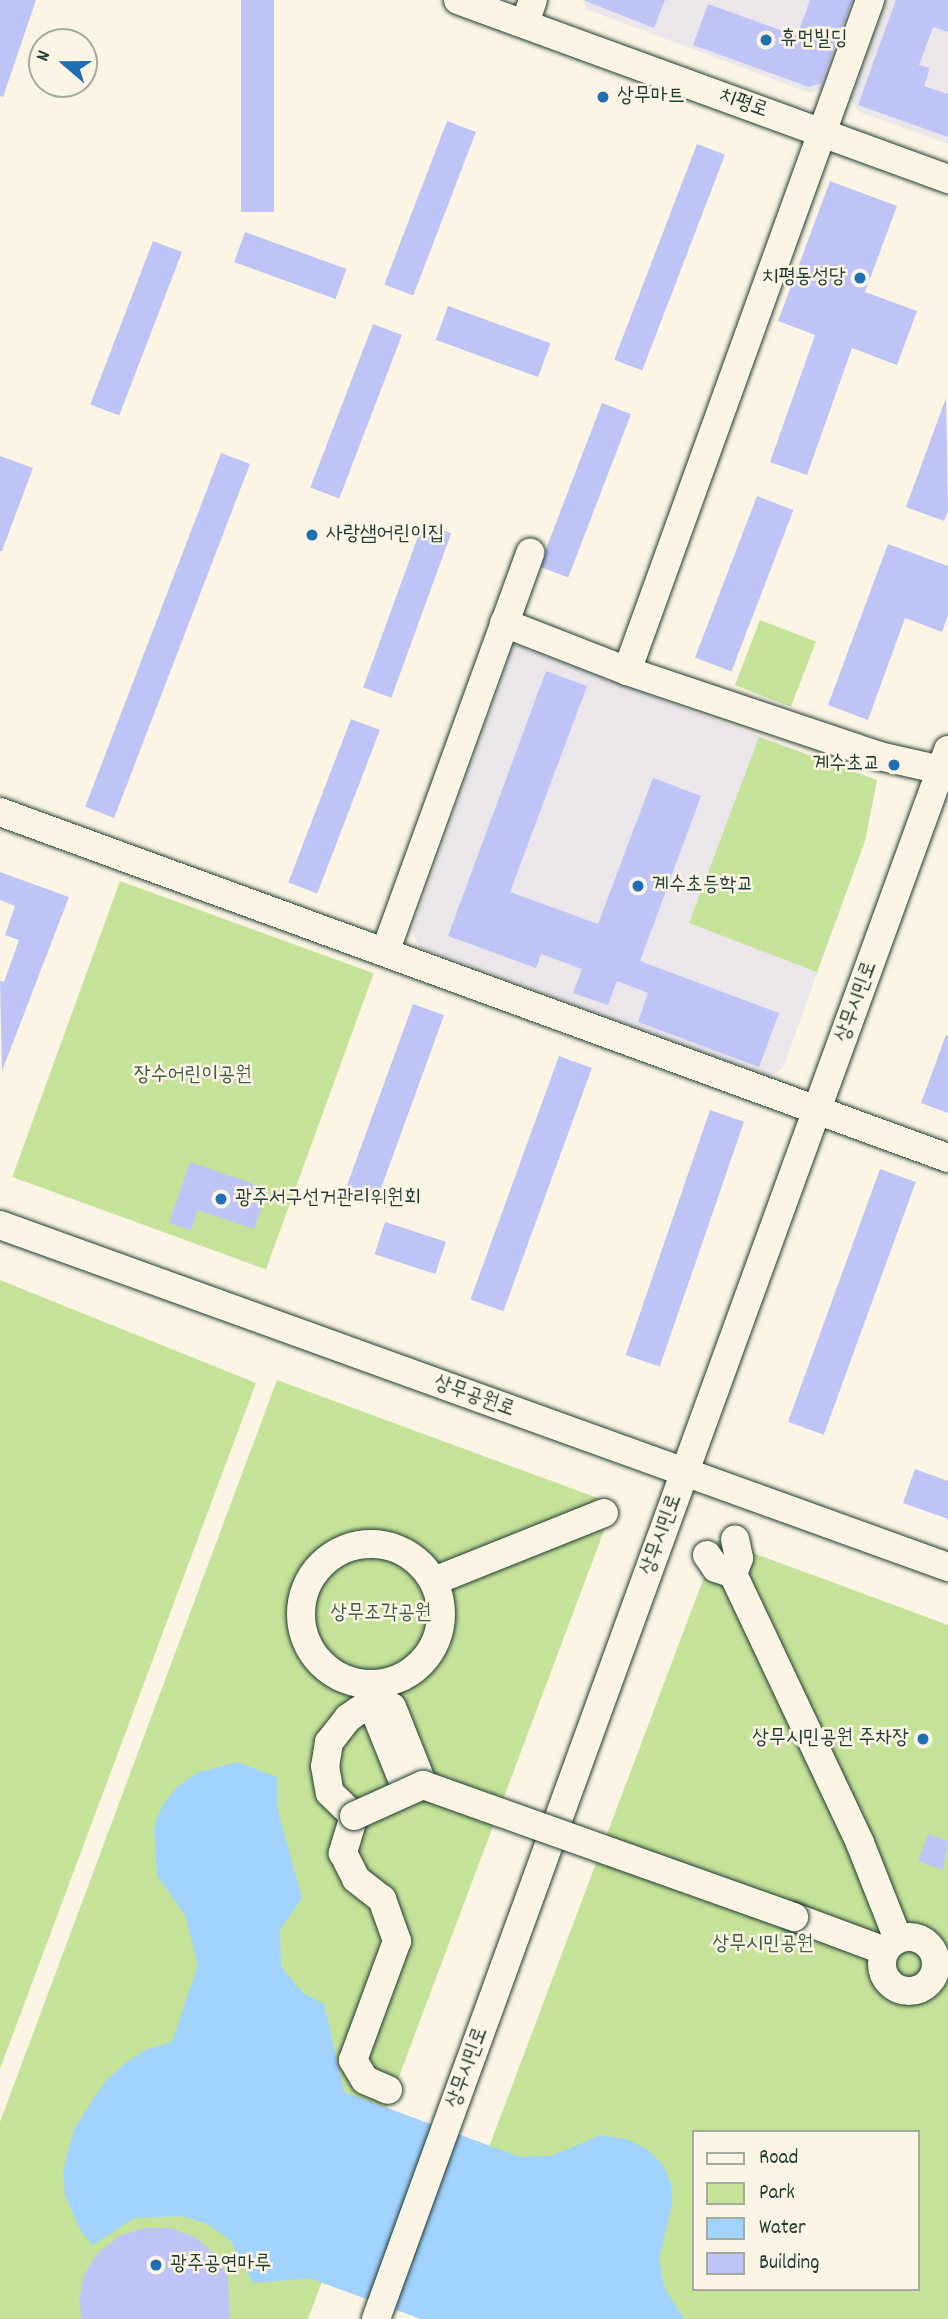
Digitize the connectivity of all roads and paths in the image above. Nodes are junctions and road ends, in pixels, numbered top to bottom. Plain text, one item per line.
1 (458, 0) edge
2 (870, 0) edge
3 (529, 12) edge
4 (821, 132) junction
5 (948, 179) edge
6 (530, 553) dead end
7 (504, 623) junction
8 (627, 671) junction
9 (944, 760) edge
10 (0, 813) edge
11 (385, 952) junction
12 (818, 1110) junction
13 (948, 1158) edge
14 (0, 1224) edge
15 (684, 1474) junction
16 (604, 1514) dead end
17 (735, 1539) dead end
18 (707, 1555) dead end
19 (948, 1567) edge
20 (733, 1574) junction
21 (434, 1581) junction
22 (376, 1693) junction
23 (411, 1779) junction
24 (350, 1813) junction
25 (892, 1945) junction
26 (942, 1969) edge
27 (388, 2090) dead end
28 (376, 2318) edge

1 - 3 street, 치평로
2 - 4 street
3 - 4 street, 치평로
4 - 5 street, 치평로
4 - 8 street
6 - 7 street
7 - 8 street
7 - 11 street
8 - 9 street
9 - 12 street, 상무시민로
10 - 11 street
11 - 12 street
12 - 13 street
12 - 15 street, 상무시민로
14 - 15 street, 상무공원로
15 - 19 street, 상무공원로
15 - 28 street, 상무시민로
16 - 21 street
17 - 20 street
18 - 20 street
20 - 25 street
21 - 22 street
21 - 22 street
22 - 23 street
22 - 24 street
23 - 24 street, bridge
23 - 25 street, bridge
24 - 27 street
25 - 26 street
25 - 26 street

